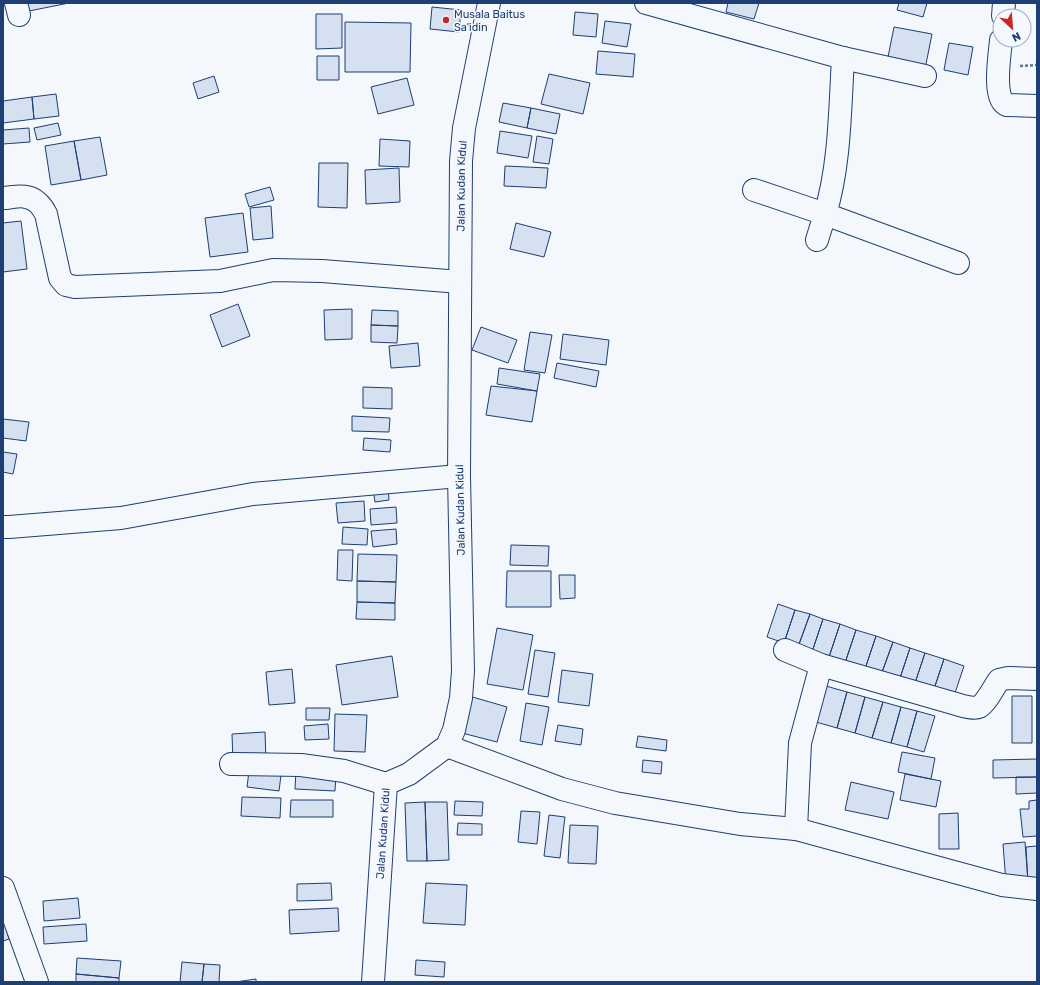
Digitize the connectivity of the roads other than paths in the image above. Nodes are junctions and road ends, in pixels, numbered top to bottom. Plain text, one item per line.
1 (489, 3) edge
2 (646, 3) edge
3 (1000, 48) edge
4 (843, 58) junction
5 (925, 76) dead end
6 (1037, 106) edge
7 (754, 190) dead end
8 (3, 198) edge
9 (825, 214) junction
10 (817, 240) dead end
11 (958, 263) dead end
12 (460, 282) junction
13 (459, 476) junction
14 (3, 527) edge
15 (785, 650) dead end
16 (821, 665) junction
17 (1037, 679) edge
18 (447, 746) junction
19 (232, 764) dead end
20 (386, 784) junction
21 (796, 829) junction
22 (3, 888) edge
23 (1037, 889) edge
24 (37, 982) edge
25 (373, 982) edge

1 - 12 street, Jalan Kudan Kidul
2 - 4 street
3 - 6 street
4 - 5 street
4 - 9 street
7 - 9 street
8 - 12 street
9 - 10 street
9 - 11 street
12 - 13 street, Jalan Kudan Kidul
13 - 14 street
13 - 18 street, Jalan Kudan Kidul
15 - 16 street
16 - 17 street
16 - 21 street
18 - 20 street, Jalan Kudan Kidul
18 - 21 street
19 - 20 street
20 - 25 street, Jalan Kudan Kidul
21 - 23 street
22 - 24 street

